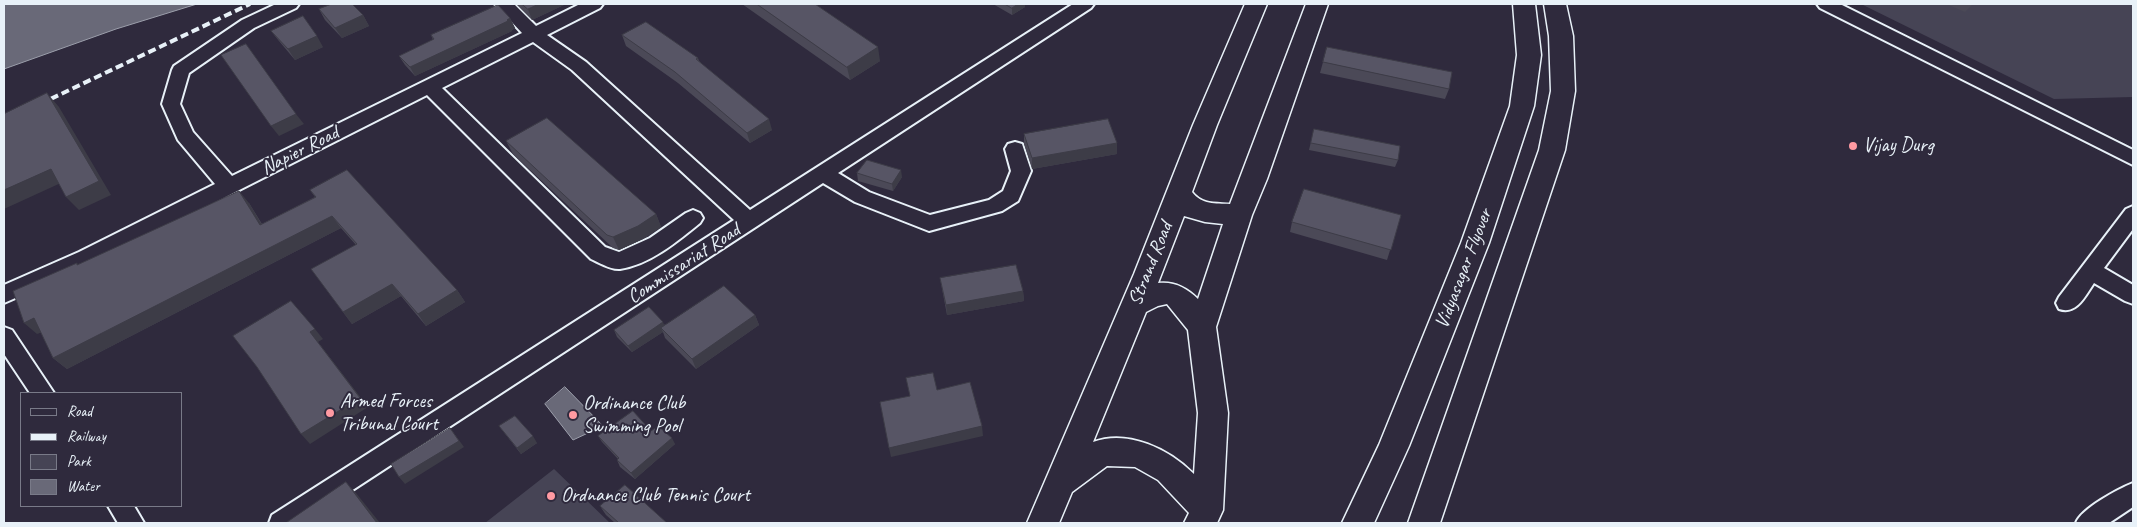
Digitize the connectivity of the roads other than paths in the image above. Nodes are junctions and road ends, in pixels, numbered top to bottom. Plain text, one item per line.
1 (290, 4) edge
2 (504, 4) edge
3 (594, 4) edge
4 (1085, 4) edge
5 (1256, 4) edge
6 (1317, 4) edge
7 (1524, 4) edge
8 (1555, 4) edge
9 (1826, 4) edge
10 (534, 34) junction
11 (429, 86) junction
12 (1014, 149) dead end
13 (2133, 158) edge
14 (824, 174) junction
15 (228, 187) junction
16 (1179, 194) junction
17 (2133, 214) edge
18 (1239, 215) junction
19 (693, 218) dead end
20 (750, 222) junction
21 (2091, 271) junction
22 (4, 294) edge
23 (2133, 295) edge
24 (2067, 303) dead end
25 (1135, 305) junction
26 (1202, 327) junction
27 (4, 336) edge
28 (42, 392) edge
29 (1059, 483) junction
30 (2133, 494) edge
31 (121, 507) edge
32 (1204, 516) edge
33 (2092, 522) edge
34 (132, 523) edge
35 (282, 523) edge
36 (1043, 523) edge
37 (1358, 523) edge
38 (1424, 523) edge

1 - 15 street
2 - 10 street
3 - 10 street, Napier Road
4 - 14 street, Commissariat Road
5 - 16 main road, Strand Road
6 - 18 main road
7 - 37 main road, Vidyasagar Flyover
8 - 38 main road
9 - 13 street
10 - 11 street, Napier Road
10 - 20 street
11 - 15 street, Napier Road
11 - 19 street
12 - 14 street
14 - 20 street, Commissariat Road
15 - 22 street, Napier Road
16 - 18 main road
16 - 25 main road, Strand Road
17 - 21 street
18 - 26 main road
20 - 35 street, Commissariat Road
21 - 23 street
21 - 24 street
25 - 26 main road
25 - 29 main road, Strand Road
26 - 32 main road
27 - 28 street
29 - 32 main road
29 - 36 main road, Strand Road
30 - 33 street
31 - 34 street

